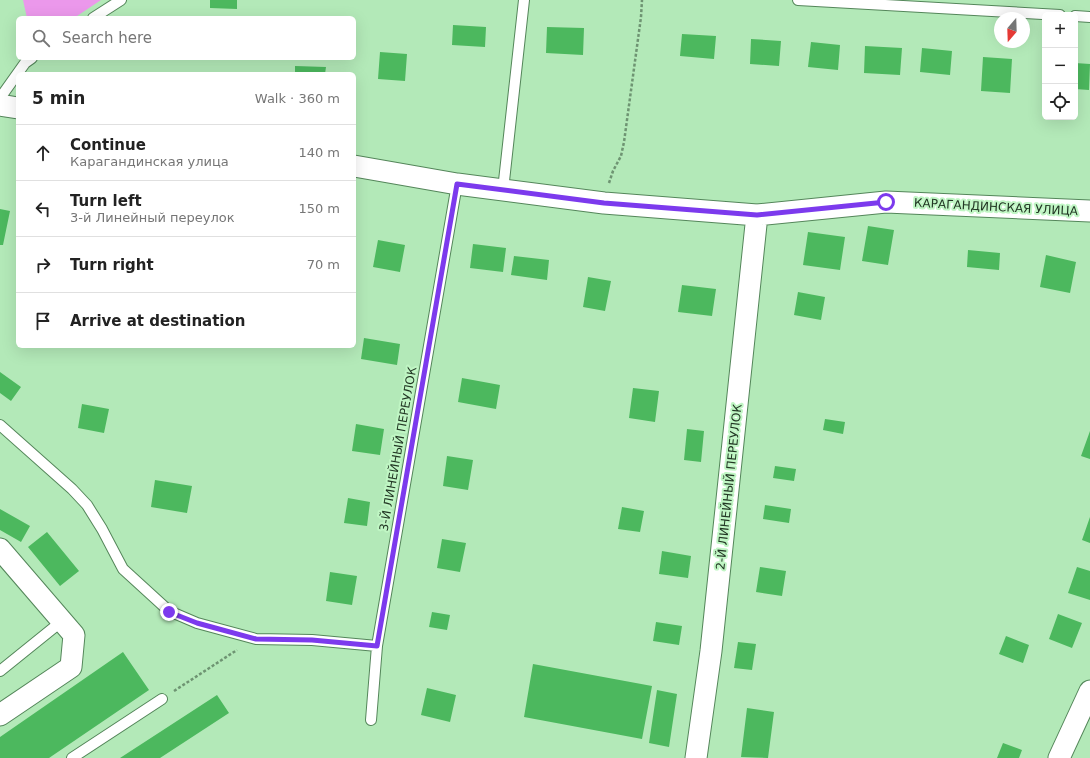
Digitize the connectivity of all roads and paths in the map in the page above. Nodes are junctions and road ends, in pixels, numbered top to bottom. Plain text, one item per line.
1 (120, 0) edge
2 (524, 0) edge
3 (642, 0) edge
4 (798, 0) edge
5 (1042, 14) edge
6 (96, 16) edge
7 (1078, 16) edge
8 (1090, 17) edge
9 (29, 60) edge
10 (19, 72) edge
11 (16, 76) edge
12 (0, 98) edge
13 (0, 105) edge
14 (16, 108) edge
15 (356, 166) edge
16 (457, 184) junction
17 (503, 190) junction
18 (604, 203) junction
19 (1090, 211) edge
20 (757, 215) junction
21 (0, 425) edge
22 (0, 549) edge
23 (62, 621) junction
24 (256, 639) junction
25 (377, 646) junction
26 (0, 671) edge
27 (1090, 691) edge
28 (162, 699) joint
29 (0, 715) edge
30 (371, 720) dead end
31 (72, 758) edge
32 (696, 758) edge
33 (1058, 758) edge

1 - 6 lane
2 - 17 lane
3 - 18 path
4 - 5 lane
7 - 8 lane
9 - 10 lane
11 - 12 lane
13 - 14 street
15 - 16 street, КАРАГАНДИНСКАЯ УЛИЦА
16 - 17 street, КАРАГАНДИНСКАЯ УЛИЦА
16 - 25 lane, 3-Й ЛИНЕЙНЫЙ ПЕРЕУЛОК
17 - 18 street, КАРАГАНДИНСКАЯ УЛИЦА
18 - 20 street, КАРАГАНДИНСКАЯ УЛИЦА
19 - 20 street, КАРАГАНДИНСКАЯ УЛИЦА
20 - 32 street, 2-Й ЛИНЕЙНЫЙ ПЕРЕУЛОК
21 - 24 lane
22 - 23 street
23 - 26 lane
23 - 29 street
24 - 25 lane
24 - 28 path
25 - 30 lane, 3-Й ЛИНЕЙНЫЙ ПЕРЕУЛОК
27 - 33 street
28 - 31 lane

